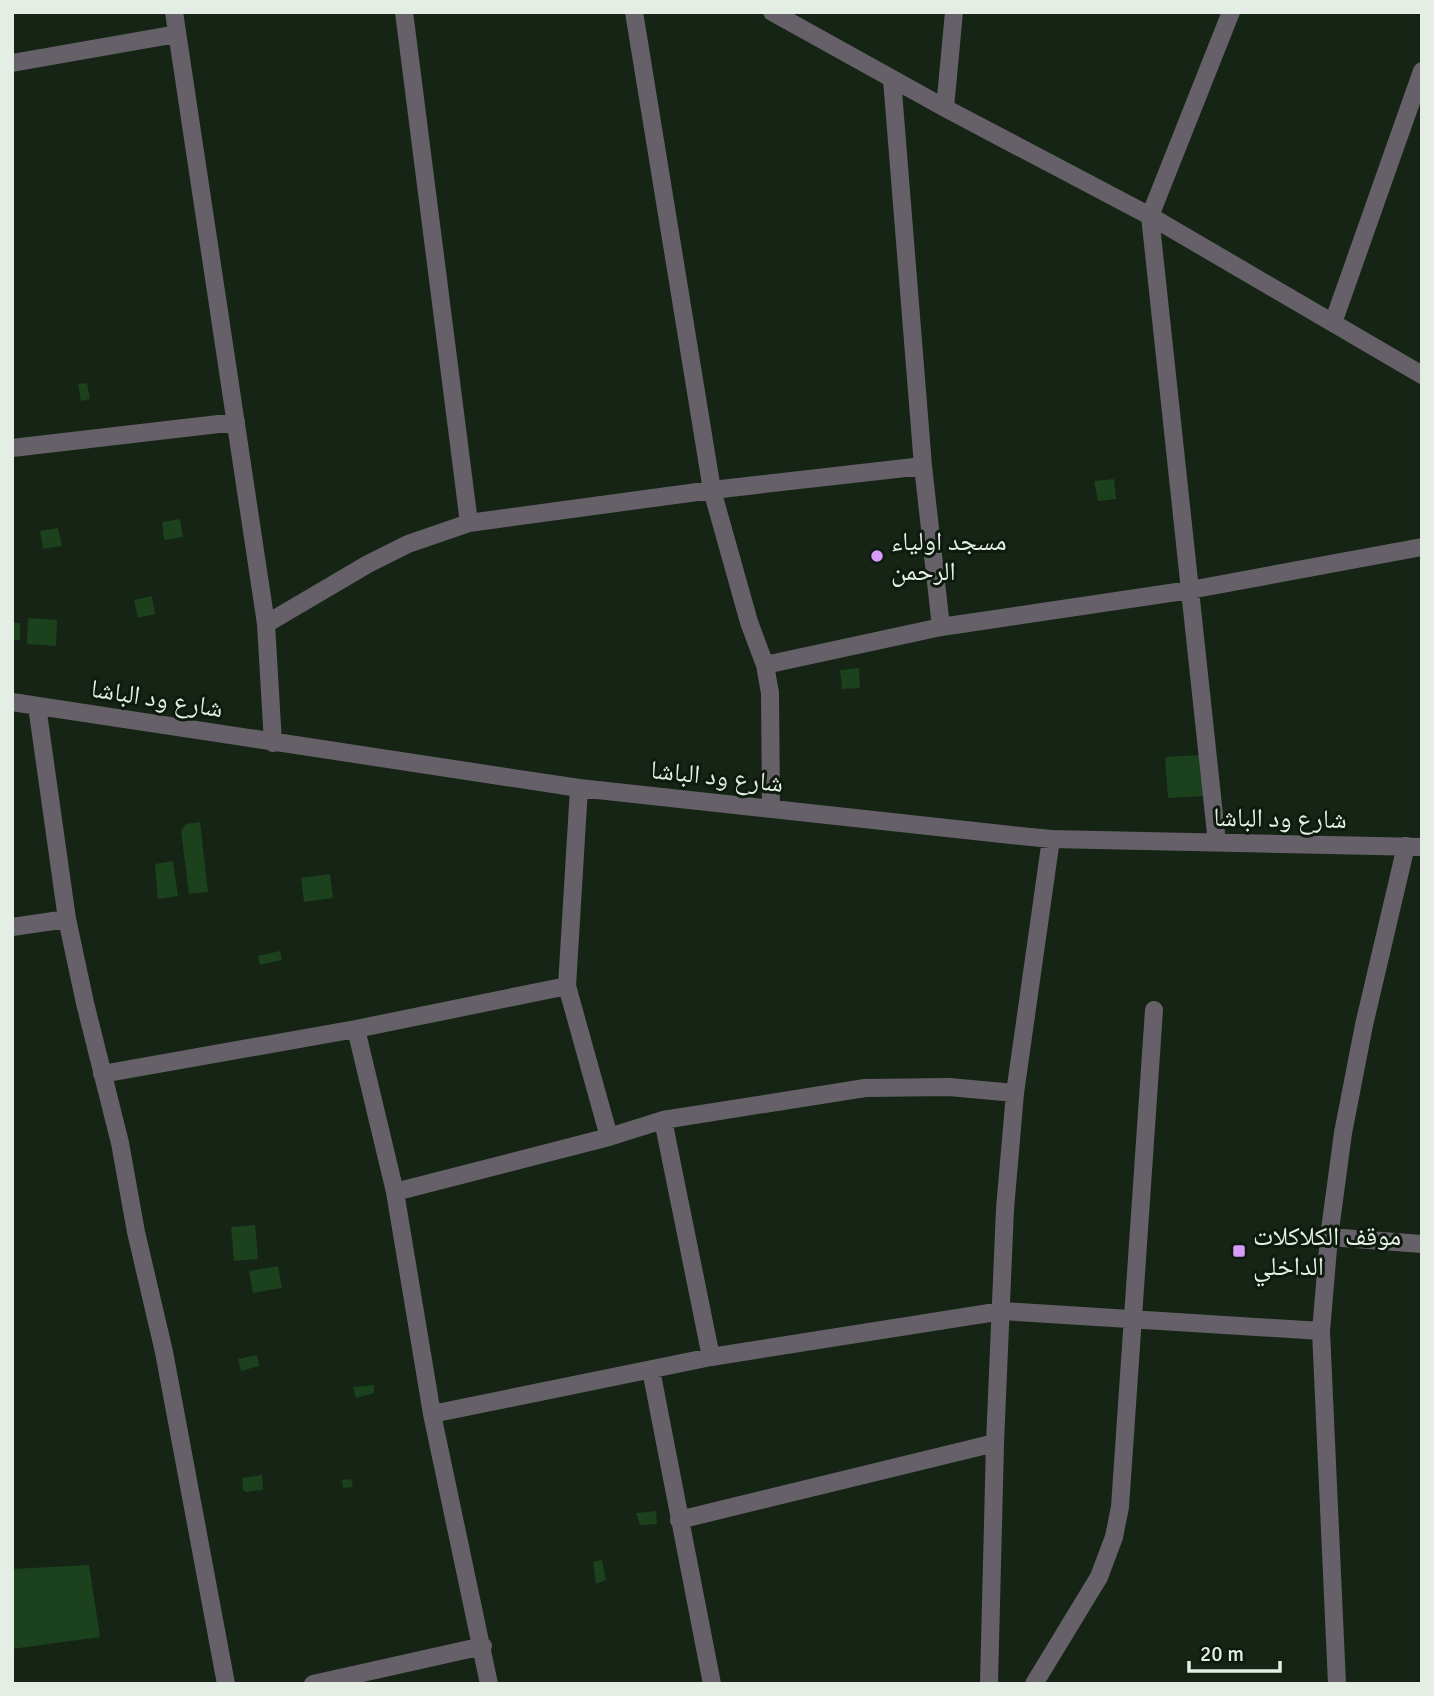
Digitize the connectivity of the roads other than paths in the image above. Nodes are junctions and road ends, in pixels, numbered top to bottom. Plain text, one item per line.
1 (174, 12) edge
2 (404, 12) edge
3 (634, 12) edge
4 (772, 12) edge
5 (954, 12) edge
6 (1231, 12) edge
7 (177, 34) junction
8 (12, 63) edge
9 (1422, 71) edge
10 (892, 79) junction
11 (945, 108) junction
12 (1150, 216) junction
13 (1333, 323) junction
14 (1422, 374) edge
15 (236, 422) junction
16 (12, 448) edge
17 (923, 466) junction
18 (712, 489) junction
19 (469, 523) junction
20 (1422, 547) edge
21 (1190, 590) junction
22 (266, 624) junction
23 (941, 627) junction
24 (765, 665) junction
25 (12, 702) edge
26 (37, 706) junction
27 (273, 743) junction
28 (579, 788) junction
29 (771, 809) junction
30 (1051, 839) junction
31 (1217, 843) junction
32 (1414, 847) edge
33 (67, 919) junction
34 (12, 927) edge
35 (567, 986) junction
36 (1154, 1010) dead end
37 (356, 1029) junction
38 (103, 1074) junction
39 (1014, 1093) junction
40 (663, 1120) junction
41 (609, 1137) junction
42 (395, 1192) junction
43 (1329, 1237) junction
44 (1422, 1244) edge
45 (1002, 1311) junction
46 (1133, 1318) junction
47 (1321, 1331) junction
48 (711, 1357) junction
49 (651, 1370) junction
50 (432, 1414) junction
51 (995, 1443) junction
52 (679, 1520) junction
53 (483, 1646) junction
54 (226, 1684) edge
55 (313, 1684) edge
56 (489, 1684) edge
57 (712, 1684) edge
58 (989, 1684) edge
59 (1034, 1684) edge
60 (1338, 1684) edge

1 - 7 street
2 - 19 street
3 - 18 street
4 - 10 street
5 - 11 street
6 - 12 street
7 - 8 street
7 - 15 street
9 - 13 street
10 - 11 street
10 - 17 street
11 - 12 street
12 - 13 street
12 - 21 street
13 - 14 street
15 - 16 street
15 - 22 street
17 - 18 street
17 - 23 street
18 - 19 street
18 - 24 street
19 - 22 street
20 - 21 street
21 - 23 street
21 - 31 street
22 - 27 street
23 - 24 street
24 - 29 street
25 - 26 street, شارع ود الباشا
26 - 27 street, شارع ود الباشا
26 - 33 street
27 - 28 street, شارع ود الباشا
28 - 29 street, شارع ود الباشا
28 - 35 street
29 - 30 street, شارع ود الباشا
30 - 31 street, شارع ود الباشا
30 - 39 street
31 - 32 street, شارع ود الباشا
32 - 43 street
33 - 34 street
33 - 38 street
35 - 37 street
35 - 41 street
36 - 46 street
37 - 38 street
37 - 42 street
38 - 54 street
39 - 40 street
39 - 45 street
40 - 41 street
40 - 48 street
41 - 42 street
42 - 50 street
43 - 44 street
43 - 47 street
45 - 46 street
45 - 48 street
45 - 51 street
46 - 47 street
46 - 59 street
47 - 60 street
48 - 49 street
49 - 50 street
49 - 52 street
50 - 53 street
51 - 52 street
51 - 58 street
52 - 57 street
53 - 55 street
53 - 56 street

